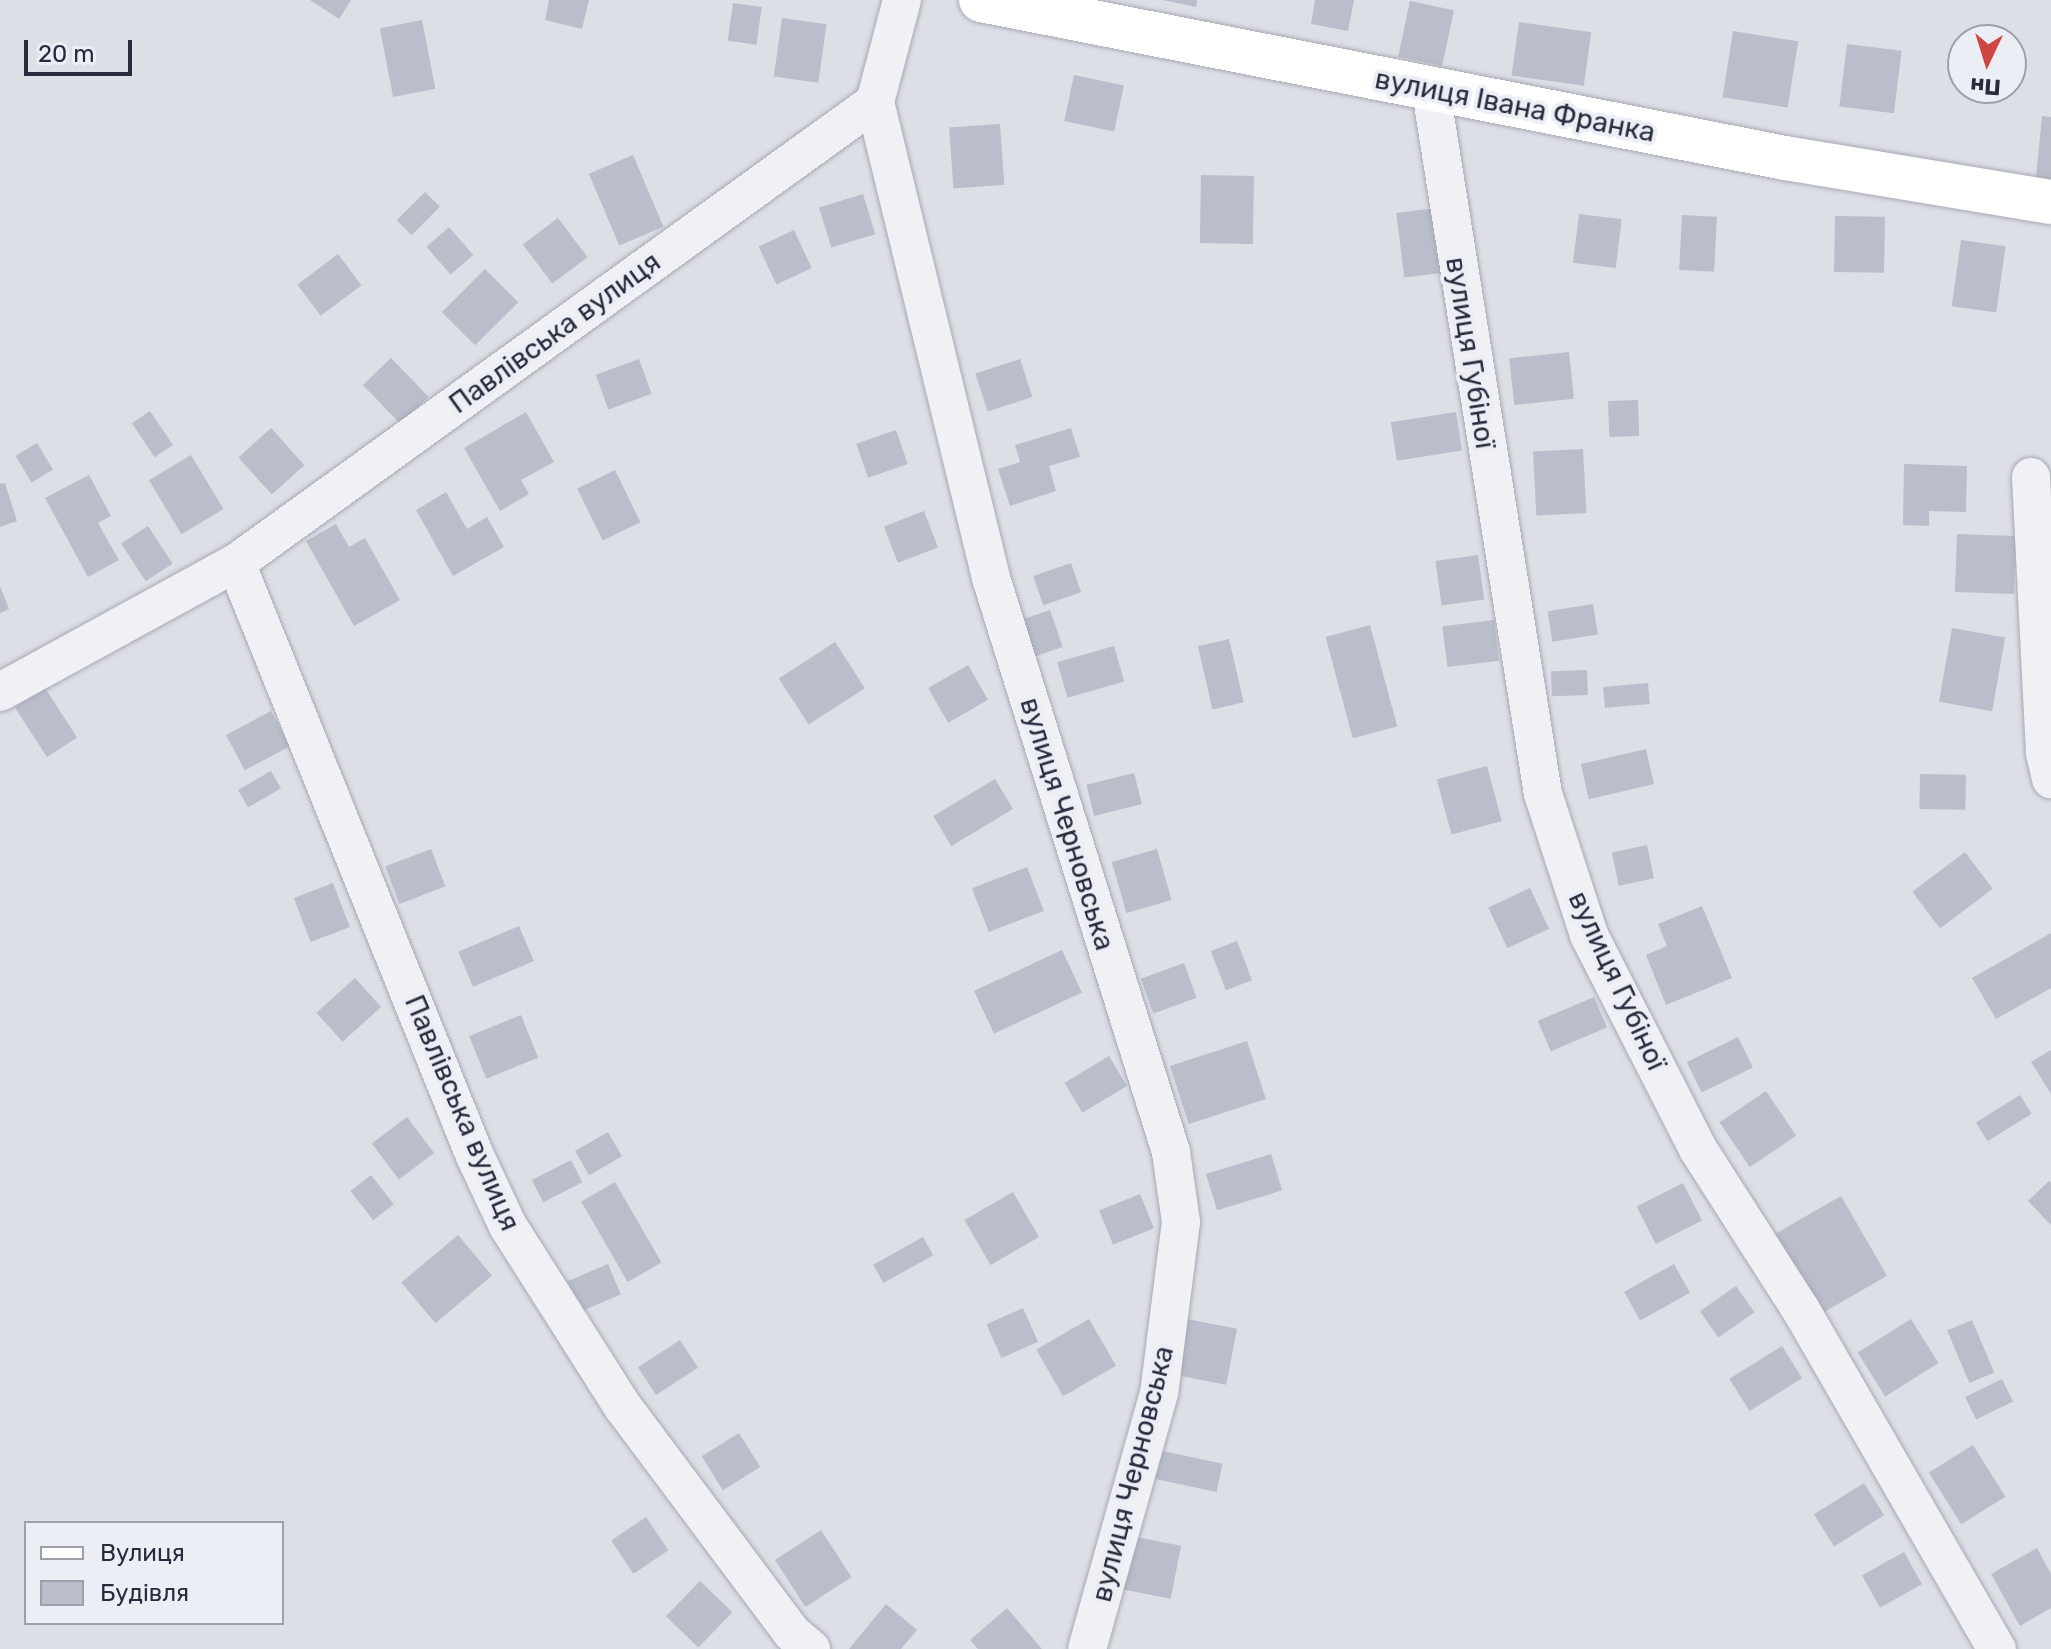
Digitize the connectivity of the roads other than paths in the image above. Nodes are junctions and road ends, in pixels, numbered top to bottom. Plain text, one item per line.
1 (902, 0) edge
2 (981, 0) edge
3 (1431, 91) junction
4 (875, 102) junction
5 (2051, 202) edge
6 (2031, 477) dead end
7 (236, 563) junction
8 (0, 692) edge
9 (2051, 779) edge
10 (811, 1649) edge
11 (1087, 1649) edge
12 (1997, 1649) edge

1 - 4 street, вулиця Черновська
2 - 3 main road, вулиця Івана Франка
3 - 5 main road, вулиця Івана Франка
3 - 12 street, вулиця Губіної
4 - 7 street, Павлівська вулиця
4 - 11 street, вулиця Черновська
6 - 9 street
7 - 8 street, Павлівська вулиця
7 - 10 street, Павлівська вулиця

